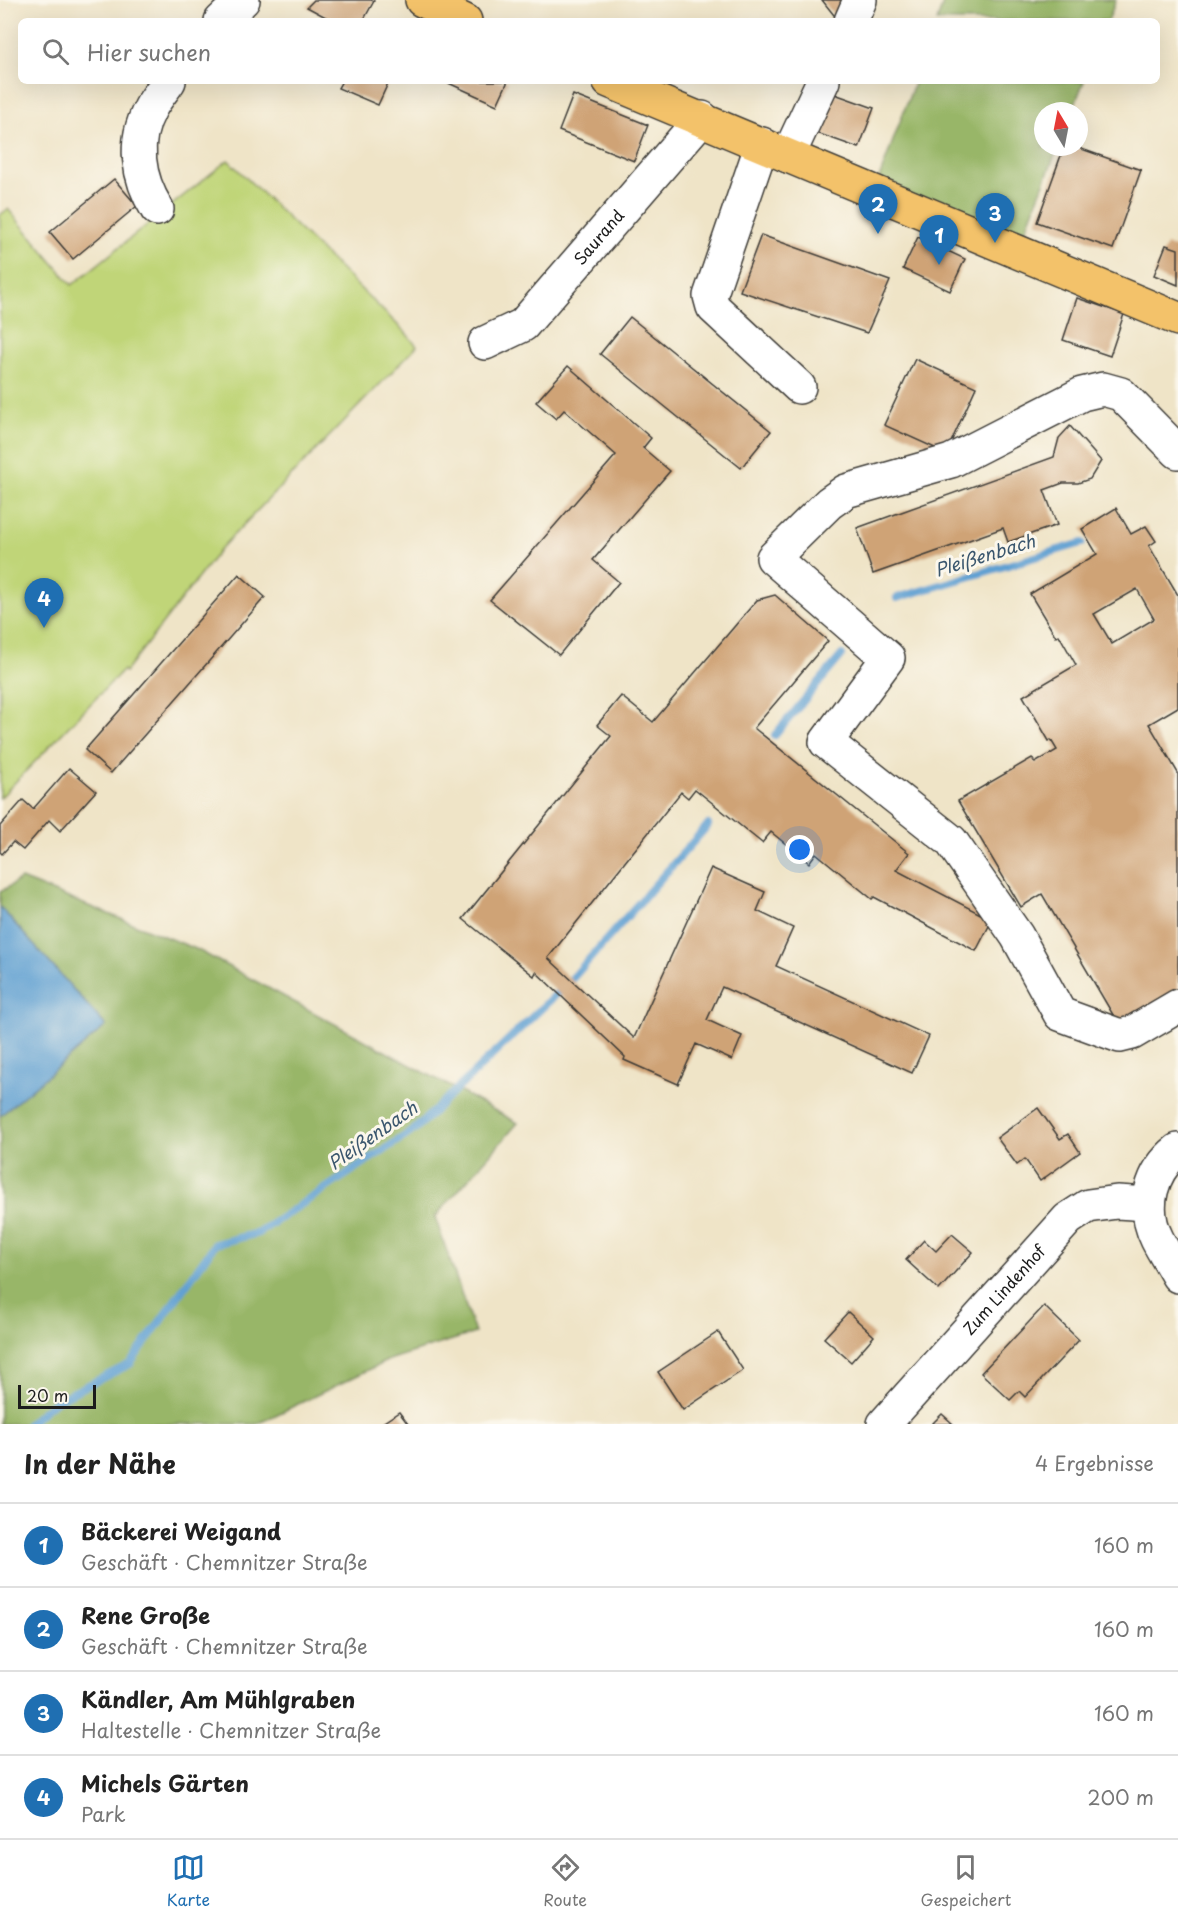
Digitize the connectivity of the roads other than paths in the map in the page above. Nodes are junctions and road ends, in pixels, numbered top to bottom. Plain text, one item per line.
1 (243, 0) edge
2 (422, 0) edge
3 (860, 0) edge
4 (223, 18) edge
5 (459, 18) edge
6 (852, 18) edge
7 (167, 84) edge
8 (617, 84) edge
9 (821, 84) edge
10 (702, 118) junction
11 (775, 150) junction
12 (157, 209) dead end
13 (1178, 319) edge
14 (485, 343) dead end
15 (799, 387) dead end
16 (1178, 452) edge
17 (1178, 1006) edge
18 (1178, 1149) edge
19 (1149, 1204) junction
20 (1178, 1276) edge
21 (884, 1424) edge

1 - 4 street
2 - 5 main road
3 - 6 street
7 - 12 street
8 - 10 main road
9 - 11 street
10 - 11 main road
10 - 14 street, Saurand
11 - 13 main road
11 - 15 street
16 - 17 street
18 - 19 street
19 - 20 street
19 - 21 street, Zum Lindenhof

